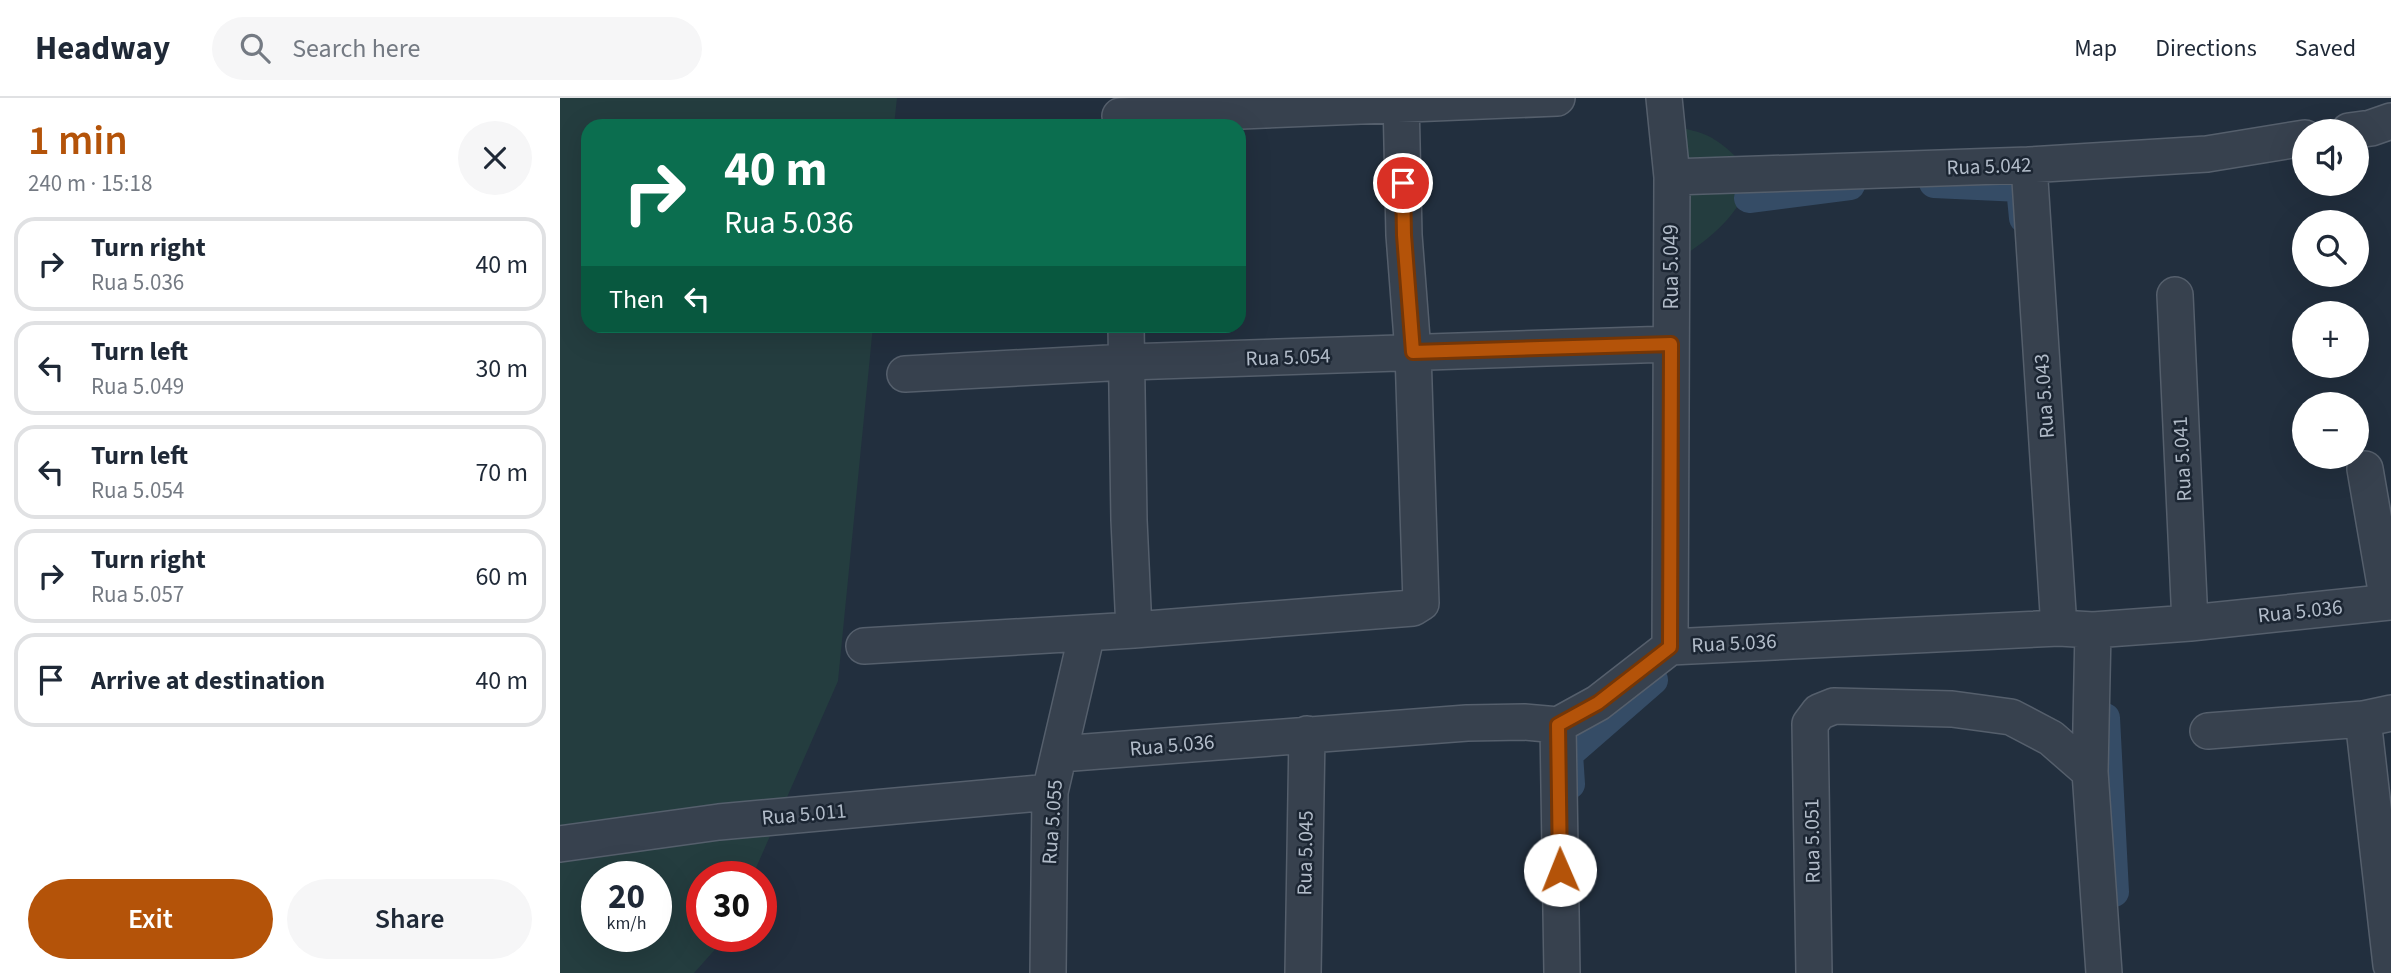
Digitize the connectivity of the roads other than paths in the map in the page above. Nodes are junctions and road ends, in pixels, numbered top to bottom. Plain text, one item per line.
1 (1557, 98) edge
2 (1664, 98) edge
3 (1401, 102) edge
4 (1119, 113) edge
5 (2391, 121) edge
6 (2369, 128) edge
7 (2292, 140) edge
8 (2029, 165) junction
9 (1672, 177) junction
10 (2175, 295) dead end
11 (1126, 333) edge
12 (1671, 344) junction
13 (1413, 352) junction
14 (1127, 362) junction
15 (905, 374) dead end
16 (2365, 469) dead end
17 (2390, 602) edge
18 (2190, 623) junction
19 (2076, 629) junction
20 (1134, 630) junction
21 (1087, 633) junction
22 (864, 646) dead end
23 (1670, 647) junction
24 (2377, 716) edge
25 (1558, 725) junction
26 (2208, 731) dead end
27 (1307, 734) junction
28 (1060, 754) junction
29 (2090, 772) junction
30 (1050, 792) junction
31 (560, 844) edge
32 (2391, 965) edge
33 (1048, 973) edge
34 (1303, 973) edge
35 (1562, 973) edge
36 (1814, 973) edge
37 (2104, 973) edge

1 - 3 street
2 - 9 street, Rua 5.049
3 - 4 street
3 - 13 street
5 - 6 street
7 - 8 street, Rua 5.042
8 - 9 street, Rua 5.042
8 - 19 street, Rua 5.043
9 - 12 street, Rua 5.049
10 - 18 street, Rua 5.041
11 - 14 street
12 - 13 street, Rua 5.054
12 - 23 street, Rua 5.049
13 - 14 street, Rua 5.054
13 - 20 street
14 - 15 street, Rua 5.054
14 - 20 street
16 - 17 street
17 - 18 street, Rua 5.036
18 - 19 street, Rua 5.036
19 - 23 street, Rua 5.036
19 - 29 street, Rua 5.043
20 - 21 street
21 - 22 street
21 - 28 street, Rua 5.055
23 - 25 street, Rua 5.036
24 - 26 street
24 - 32 street
25 - 27 street, Rua 5.036
25 - 35 street
27 - 28 street, Rua 5.036
27 - 34 street, Rua 5.045
28 - 30 street, Rua 5.055
29 - 36 street, Rua 5.051
29 - 37 street, Rua 5.043
30 - 31 street, Rua 5.011
30 - 33 street, Rua 5.055

